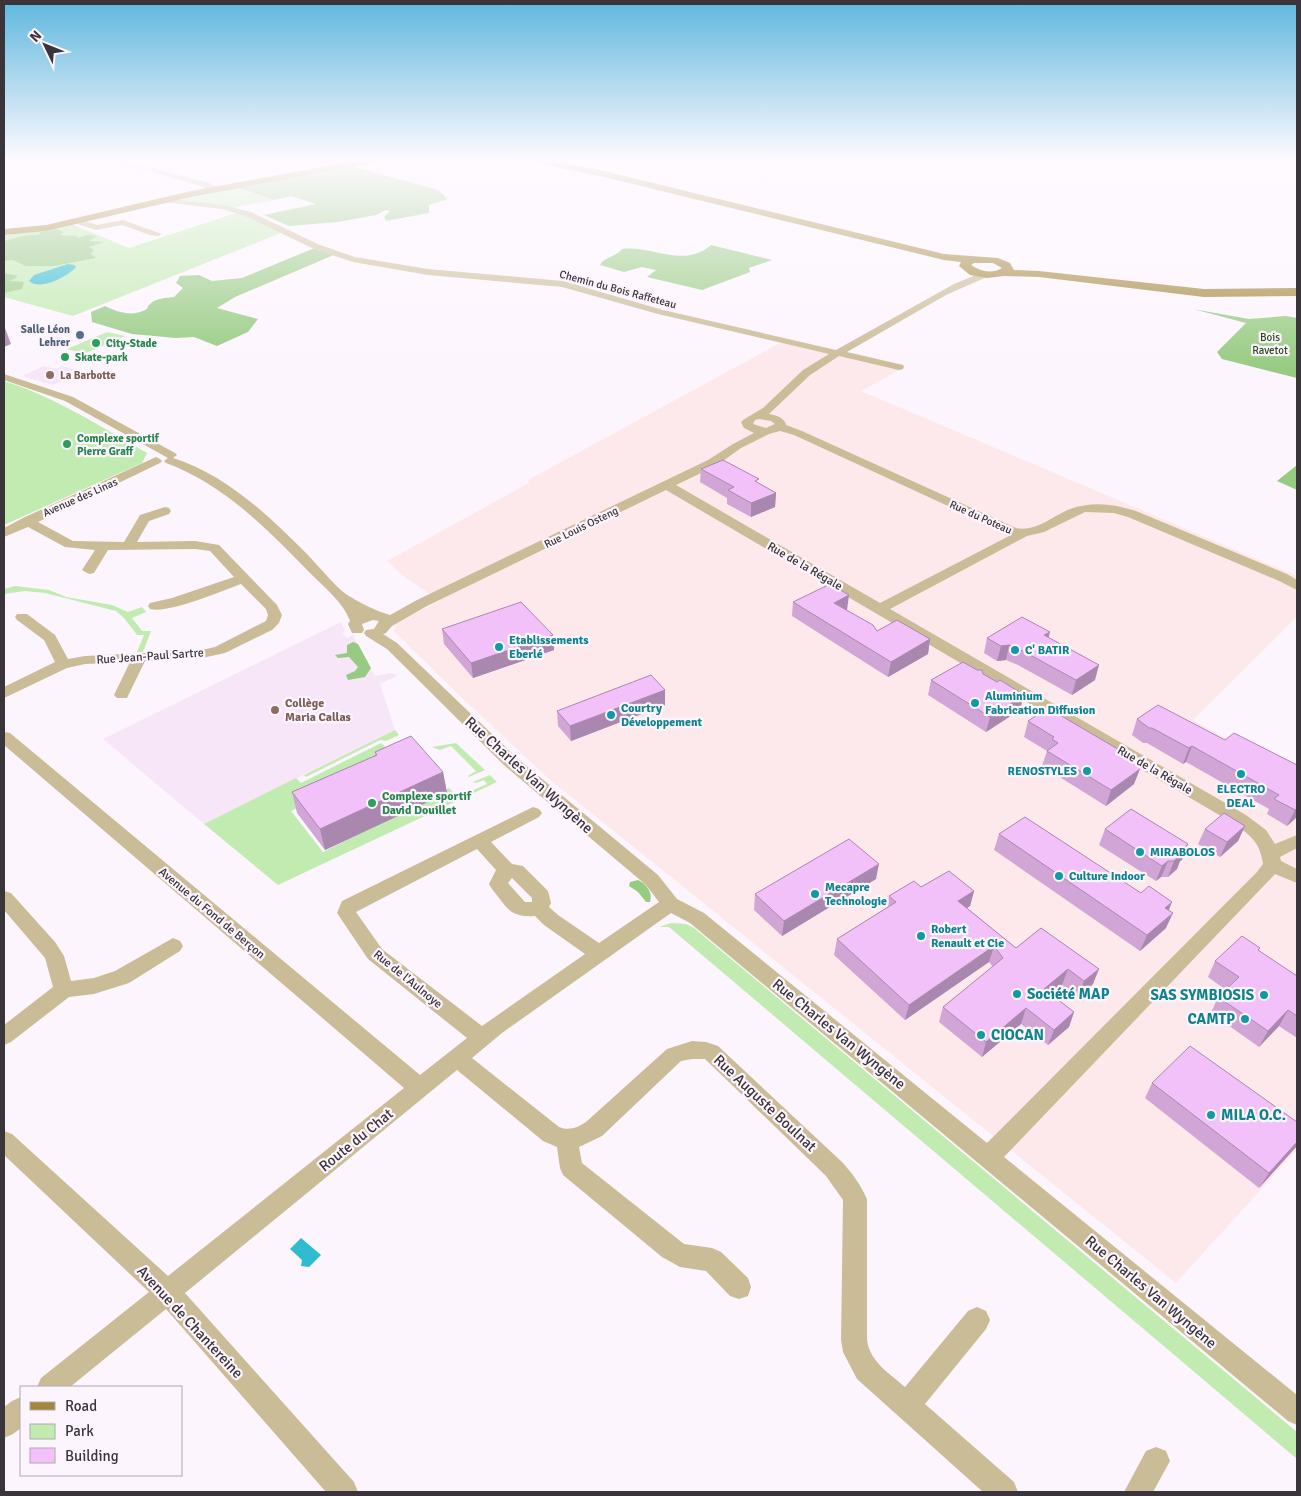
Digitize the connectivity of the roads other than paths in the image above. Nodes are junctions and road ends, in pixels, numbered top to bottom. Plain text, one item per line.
1 (27, 230) edge
2 (142, 230) edge
3 (281, 230) edge
4 (833, 230) edge
5 (4, 232) edge
6 (158, 234) dead end
7 (944, 257) joint
8 (968, 265) junction
9 (1006, 269) junction
10 (986, 274) junction
11 (959, 284) junction
12 (1297, 292) edge
13 (841, 354) junction
14 (899, 367) dead end
15 (4, 377) edge
16 (760, 416) junction
17 (779, 423) junction
18 (748, 426) junction
19 (766, 431) junction
20 (737, 446) junction
21 (161, 456) junction
22 (667, 485) junction
23 (165, 511) dead end
24 (27, 521) junction
25 (4, 533) edge
26 (1022, 534) junction
27 (104, 546) junction
28 (128, 546) junction
29 (89, 570) dead end
30 (244, 578) junction
31 (1297, 586) edge
32 (343, 598) junction
33 (155, 606) dead end
34 (879, 609) junction
35 (22, 617) dead end
36 (357, 621) joint
37 (378, 623) junction
38 (139, 658) junction
39 (63, 664) junction
40 (4, 692) edge
41 (122, 695) dead end
42 (4, 737) edge
43 (534, 813) dead end
44 (1297, 840) edge
45 (480, 841) junction
46 (1272, 859) junction
47 (1297, 876) edge
48 (4, 898) edge
49 (670, 904) junction
50 (173, 946) dead end
51 (600, 954) junction
52 (64, 990) junction
53 (4, 1036) edge
54 (482, 1038) junction
55 (456, 1058) junction
56 (420, 1088) junction
57 (567, 1140) junction
58 (4, 1141) edge
59 (988, 1157) junction
60 (739, 1287) dead end
61 (167, 1292) junction
62 (977, 1320) dead end
63 (51, 1386) edge
64 (906, 1406) junction
65 (20, 1411) edge
66 (1297, 1412) edge
67 (4, 1425) edge
68 (1156, 1461) dead end
69 (344, 1492) edge
70 (1004, 1492) edge
71 (1138, 1492) edge

1 - 5 main road
2 - 6 street
3 - 13 street, Chemin du Bois Raffeteau
4 - 7 main road
7 - 8 main road
8 - 9 main road
8 - 10 main road
8 - 11 street
9 - 10 main road
9 - 12 main road
10 - 11 street
11 - 13 street
13 - 14 street, Chemin du Bois Raffeteau
13 - 16 street
13 - 17 street
15 - 21 street, Rue Charles Van Wyngène
16 - 17 street, Rue du Poteau
16 - 18 street
17 - 19 street, Rue Louis Osteng
17 - 26 street, Rue du Poteau
18 - 19 street
18 - 20 street, Rue Louis Osteng
19 - 20 street, Rue Louis Osteng
20 - 22 street, Rue Louis Osteng
21 - 24 street, Avenue des Linas
21 - 32 street, Rue Charles Van Wyngène
22 - 34 street, Rue de la Régale
22 - 37 street, Rue Louis Osteng
23 - 28 street
24 - 25 street, Avenue des Linas
24 - 27 street, Rue Jean-Paul Sartre
26 - 31 street, Rue du Poteau
26 - 34 street
27 - 28 street, Rue Jean-Paul Sartre
27 - 29 street
28 - 30 street, Rue Jean-Paul Sartre
30 - 33 street
30 - 38 street, Rue Jean-Paul Sartre
32 - 36 street, Rue Charles Van Wyngène
32 - 37 street, Rue Charles Van Wyngène
34 - 46 street, Rue de la Régale
35 - 39 street
36 - 37 street, Rue Louis Osteng
37 - 49 street, Rue Charles Van Wyngène
38 - 39 street, Rue Jean-Paul Sartre
38 - 41 street
39 - 40 street, Rue Jean-Paul Sartre
42 - 56 street, Avenue du Fond de Berçon
43 - 45 street, Rue de l'Aulnoye
44 - 46 street
45 - 51 street
45 - 54 street, Rue de l'Aulnoye
46 - 47 street
46 - 59 street
48 - 52 street
49 - 51 street, Route du Chat
49 - 59 street, Rue Charles Van Wyngène
50 - 52 street
51 - 54 street, Route du Chat
52 - 53 street
54 - 55 street, Route du Chat
55 - 56 street, Route du Chat
55 - 57 street
56 - 61 street, Route du Chat
57 - 60 street
57 - 64 street, Rue Auguste Boulnat
58 - 61 street, Avenue de Chantereine
59 - 66 street, Rue Charles Van Wyngène
61 - 63 street, Route du Chat
61 - 69 street, Avenue de Chantereine
62 - 64 street
64 - 70 street, Rue Auguste Boulnat
65 - 67 street
68 - 71 street

